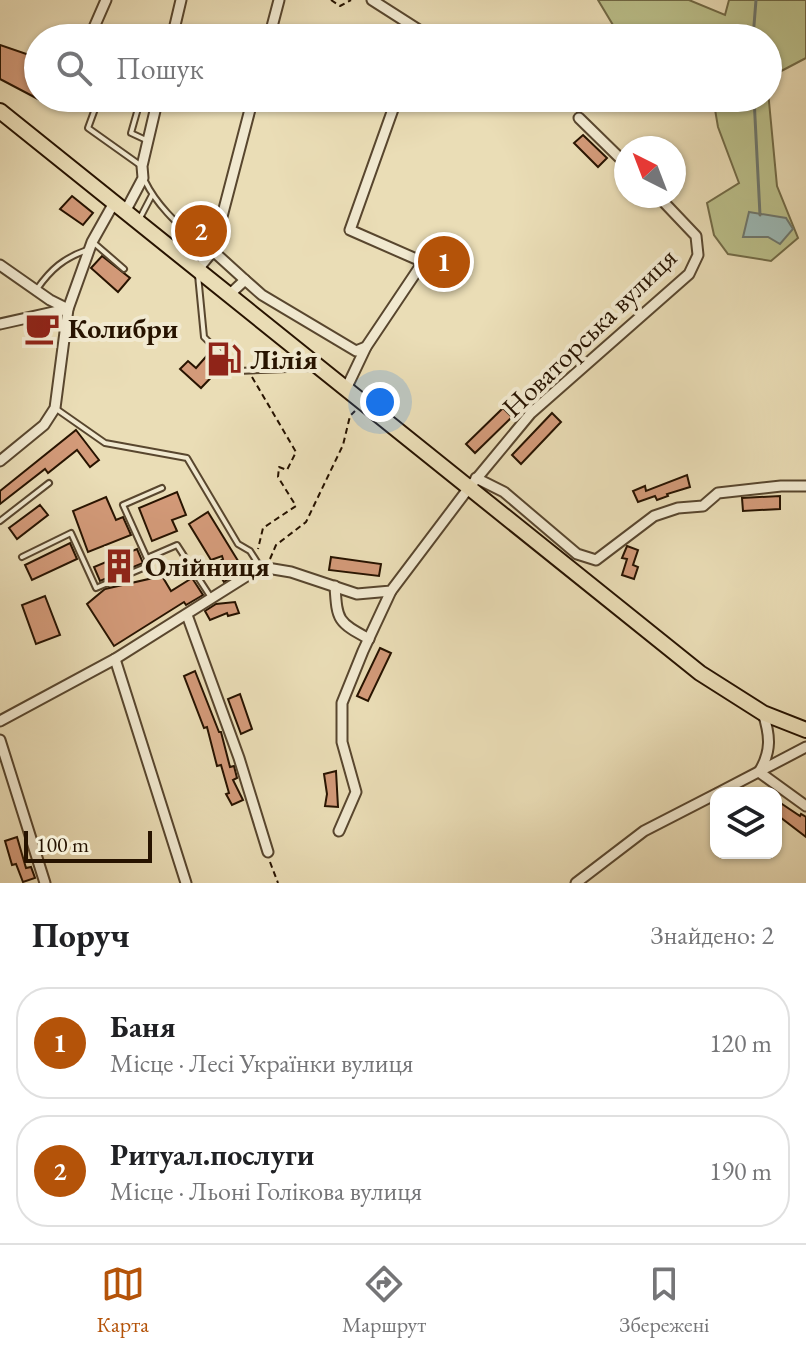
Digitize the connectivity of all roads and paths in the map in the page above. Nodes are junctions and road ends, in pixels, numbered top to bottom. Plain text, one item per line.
1 (106, 0) edge
2 (181, 0) edge
3 (279, 0) edge
4 (331, 0) edge
5 (351, 0) edge
6 (372, 0) edge
7 (96, 24) edge
8 (175, 24) edge
9 (273, 24) edge
10 (410, 24) edge
11 (0, 111) edge
12 (94, 112) edge
13 (137, 112) edge
14 (155, 112) edge
15 (249, 112) edge
16 (392, 112) edge
17 (579, 118) dead end
18 (148, 141) junction
19 (614, 152) edge
20 (142, 166) junction
21 (143, 178) junction
22 (152, 195) junction
23 (121, 205) junction
24 (669, 208) edge
25 (139, 220) junction
26 (91, 245) junction
27 (211, 252) junction
28 (0, 265) edge
29 (124, 269) dead end
30 (198, 269) junction
31 (245, 280) junction
32 (37, 289) junction
33 (230, 294) junction
34 (68, 309) junction
35 (0, 324) edge
36 (366, 347) junction
37 (321, 368) junction
38 (247, 371) junction
39 (346, 389) junction
40 (55, 408) junction
41 (355, 411) dead end
42 (0, 461) edge
43 (49, 483) dead end
44 (472, 484) junction
45 (806, 486) edge
46 (162, 488) dead end
47 (0, 521) edge
48 (22, 557) dead end
49 (147, 558) junction
50 (261, 564) junction
51 (335, 586) junction
52 (391, 591) junction
53 (212, 599) junction
54 (187, 615) junction
55 (369, 639) junction
56 (115, 659) junction
57 (763, 713) junction
58 (0, 721) edge
59 (806, 730) edge
60 (0, 740) edge
61 (806, 747) edge
62 (759, 772) junction
63 (730, 787) edge
64 (710, 798) edge
65 (806, 806) edge
66 (339, 831) dead end
67 (268, 852) joint
68 (45, 883) edge
69 (186, 883) edge
70 (278, 883) edge
71 (576, 883) edge

1 - 7 street
2 - 8 street
3 - 9 street
4 - 5 path
6 - 10 street
11 - 23 highway
12 - 20 lane
13 - 18 lane
14 - 18 street
15 - 27 street
16 - 36 street
17 - 19 street
18 - 20 street
20 - 21 street
21 - 22 lane
21 - 23 street
22 - 25 lane
22 - 27 lane
23 - 25 highway
23 - 26 street
24 - 44 street, Новаторська вулиця
25 - 30 highway
26 - 29 lane
26 - 32 lane
26 - 34 street
27 - 30 street
27 - 31 street
28 - 32 street
30 - 33 highway
30 - 38 lane
31 - 33 street
31 - 36 street
32 - 34 street
33 - 37 highway
34 - 35 street
34 - 40 street
36 - 39 street
37 - 38 lane
37 - 39 highway
38 - 50 path
39 - 44 highway
40 - 42 street
40 - 50 lane
41 - 50 path
43 - 47 lane
44 - 45 street
44 - 52 street, Новаторська вулиця
44 - 57 highway
46 - 49 lane
48 - 49 lane
49 - 53 lane
50 - 51 street
50 - 53 street
51 - 52 street
51 - 55 street
52 - 55 street, Новаторська вулиця
53 - 54 street
54 - 56 street
54 - 67 street
55 - 66 street, Новаторська вулиця
56 - 58 street
56 - 69 street
57 - 59 highway
57 - 62 street
60 - 68 street
61 - 62 street
62 - 63 street
62 - 65 street
64 - 71 street
67 - 70 path

